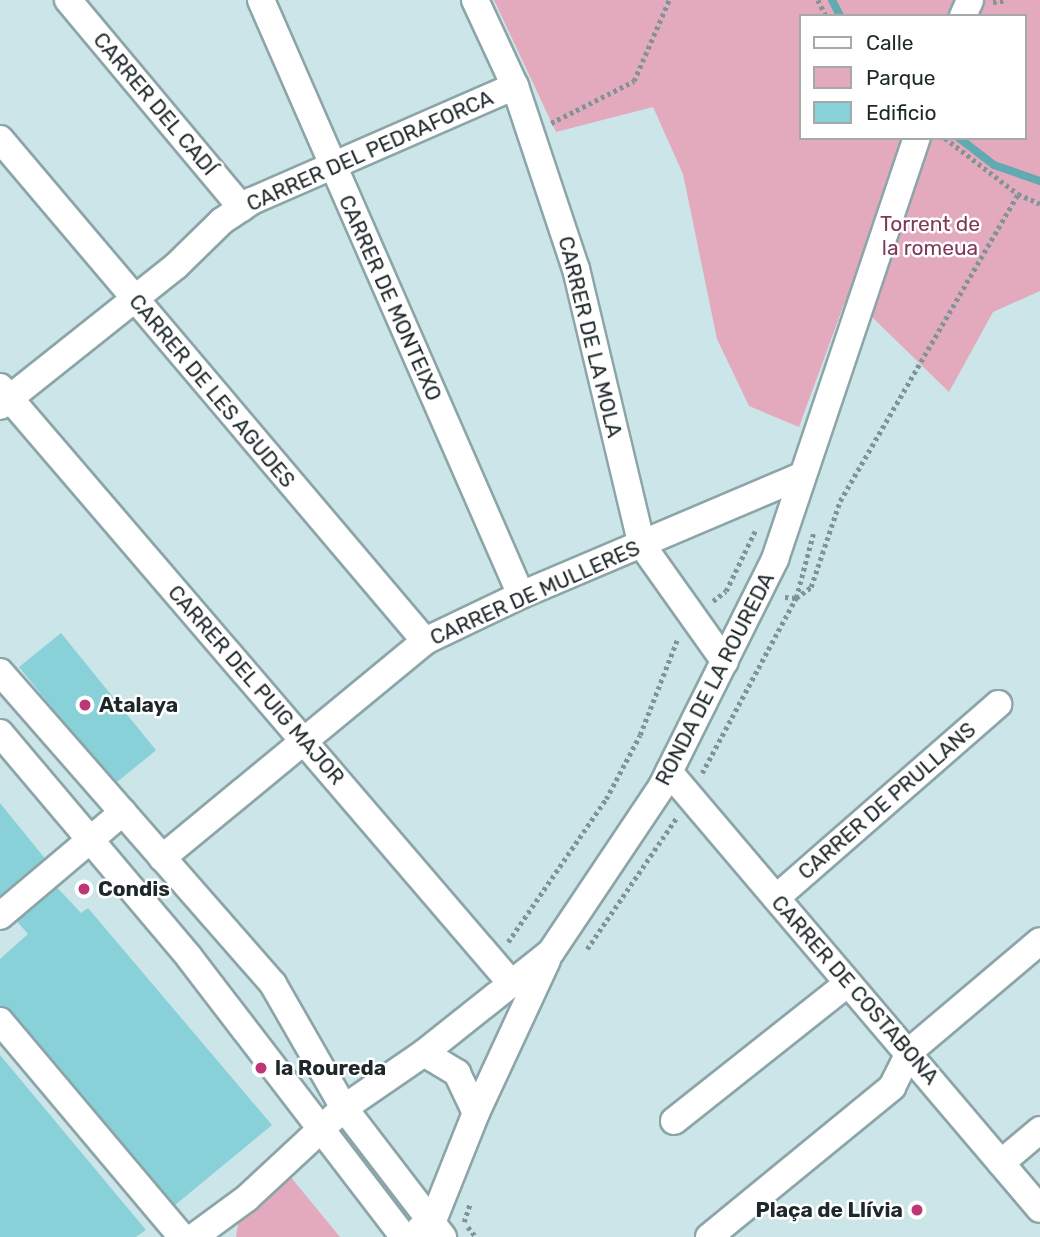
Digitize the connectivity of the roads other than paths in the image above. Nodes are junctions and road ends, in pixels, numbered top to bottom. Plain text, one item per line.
1 (68, 0) edge
2 (261, 0) edge
3 (475, 0) edge
4 (515, 86) junction
5 (0, 139) edge
6 (916, 140) edge
7 (332, 166) junction
8 (242, 208) junction
9 (134, 299) junction
10 (3, 397) edge
11 (802, 477) junction
12 (642, 545) junction
13 (521, 595) junction
14 (425, 641) junction
15 (725, 662) junction
16 (0, 671) edge
17 (998, 704) dead end
18 (0, 733) edge
19 (304, 742) junction
20 (669, 772) junction
21 (123, 812) junction
22 (89, 839) junction
23 (162, 858) junction
24 (776, 898) junction
25 (0, 916) edge
26 (1040, 941) edge
27 (551, 952) junction
28 (511, 983) junction
29 (848, 983) junction
30 (0, 1021) edge
31 (910, 1051) junction
32 (424, 1053) junction
33 (344, 1108) junction
34 (476, 1113) junction
35 (674, 1121) dead end
36 (320, 1127) junction
37 (1040, 1130) edge
38 (1001, 1163) junction
39 (1040, 1209) edge
40 (219, 1229) edge
41 (438, 1230) edge
42 (182, 1237) edge
43 (194, 1237) edge
44 (404, 1237) edge
45 (709, 1237) edge

1 - 8 street, CARRER DEL CADÍ
2 - 7 street, CARRER DE MONTEIXO
3 - 4 street, CARRER DE LA MOLA
4 - 7 street, CARRER DEL PEDRAFORCA
4 - 12 street, CARRER DE LA MOLA
5 - 9 street, CARRER DE LES AGUDES
6 - 11 street, RONDA DE LA ROUREDA
7 - 8 street, CARRER DEL PEDRAFORCA
7 - 13 street, CARRER DE MONTEIXO
8 - 9 street, CARRER DEL PEDRAFORCA
9 - 10 street, CARRER DEL PEDRAFORCA
9 - 14 street, CARRER DE LES AGUDES
10 - 19 street, CARRER DEL PUIG MAJOR
11 - 12 street, CARRER DE MULLERES
11 - 15 street, RONDA DE LA ROUREDA
12 - 13 street, CARRER DE MULLERES
12 - 15 street, CARRER DE LA MOLA
13 - 14 street, CARRER DE MULLERES
14 - 19 street, CARRER DE MULLERES
15 - 20 street, RONDA DE LA ROUREDA
16 - 21 street
17 - 24 street, CARRER DE PRULLANS
18 - 22 street
19 - 23 street, CARRER DE MULLERES
19 - 28 street, CARRER DEL PUIG MAJOR
20 - 24 street, CARRER DE COSTABONA
20 - 27 street, RONDA DE LA ROUREDA
21 - 22 street
21 - 23 street
22 - 25 street
22 - 36 street
23 - 33 street
24 - 29 street, CARRER DE COSTABONA
26 - 31 street
27 - 28 street, RONDA DE LA ROUREDA
27 - 34 street
28 - 32 street, RONDA DE LA ROUREDA
29 - 31 street, CARRER DE COSTABONA
29 - 35 street
30 - 42 street
31 - 38 street, CARRER DE COSTABONA
31 - 45 street
32 - 33 street, RONDA DE LA ROUREDA
32 - 34 street
33 - 36 street, RONDA DE LA ROUREDA
33 - 41 street
34 - 41 street
36 - 40 street, RONDA DE LA ROUREDA
36 - 44 street
37 - 38 street
38 - 39 street, CARRER DE COSTABONA
40 - 43 street, RONDA DE LA ROUREDA
41 - 44 street

